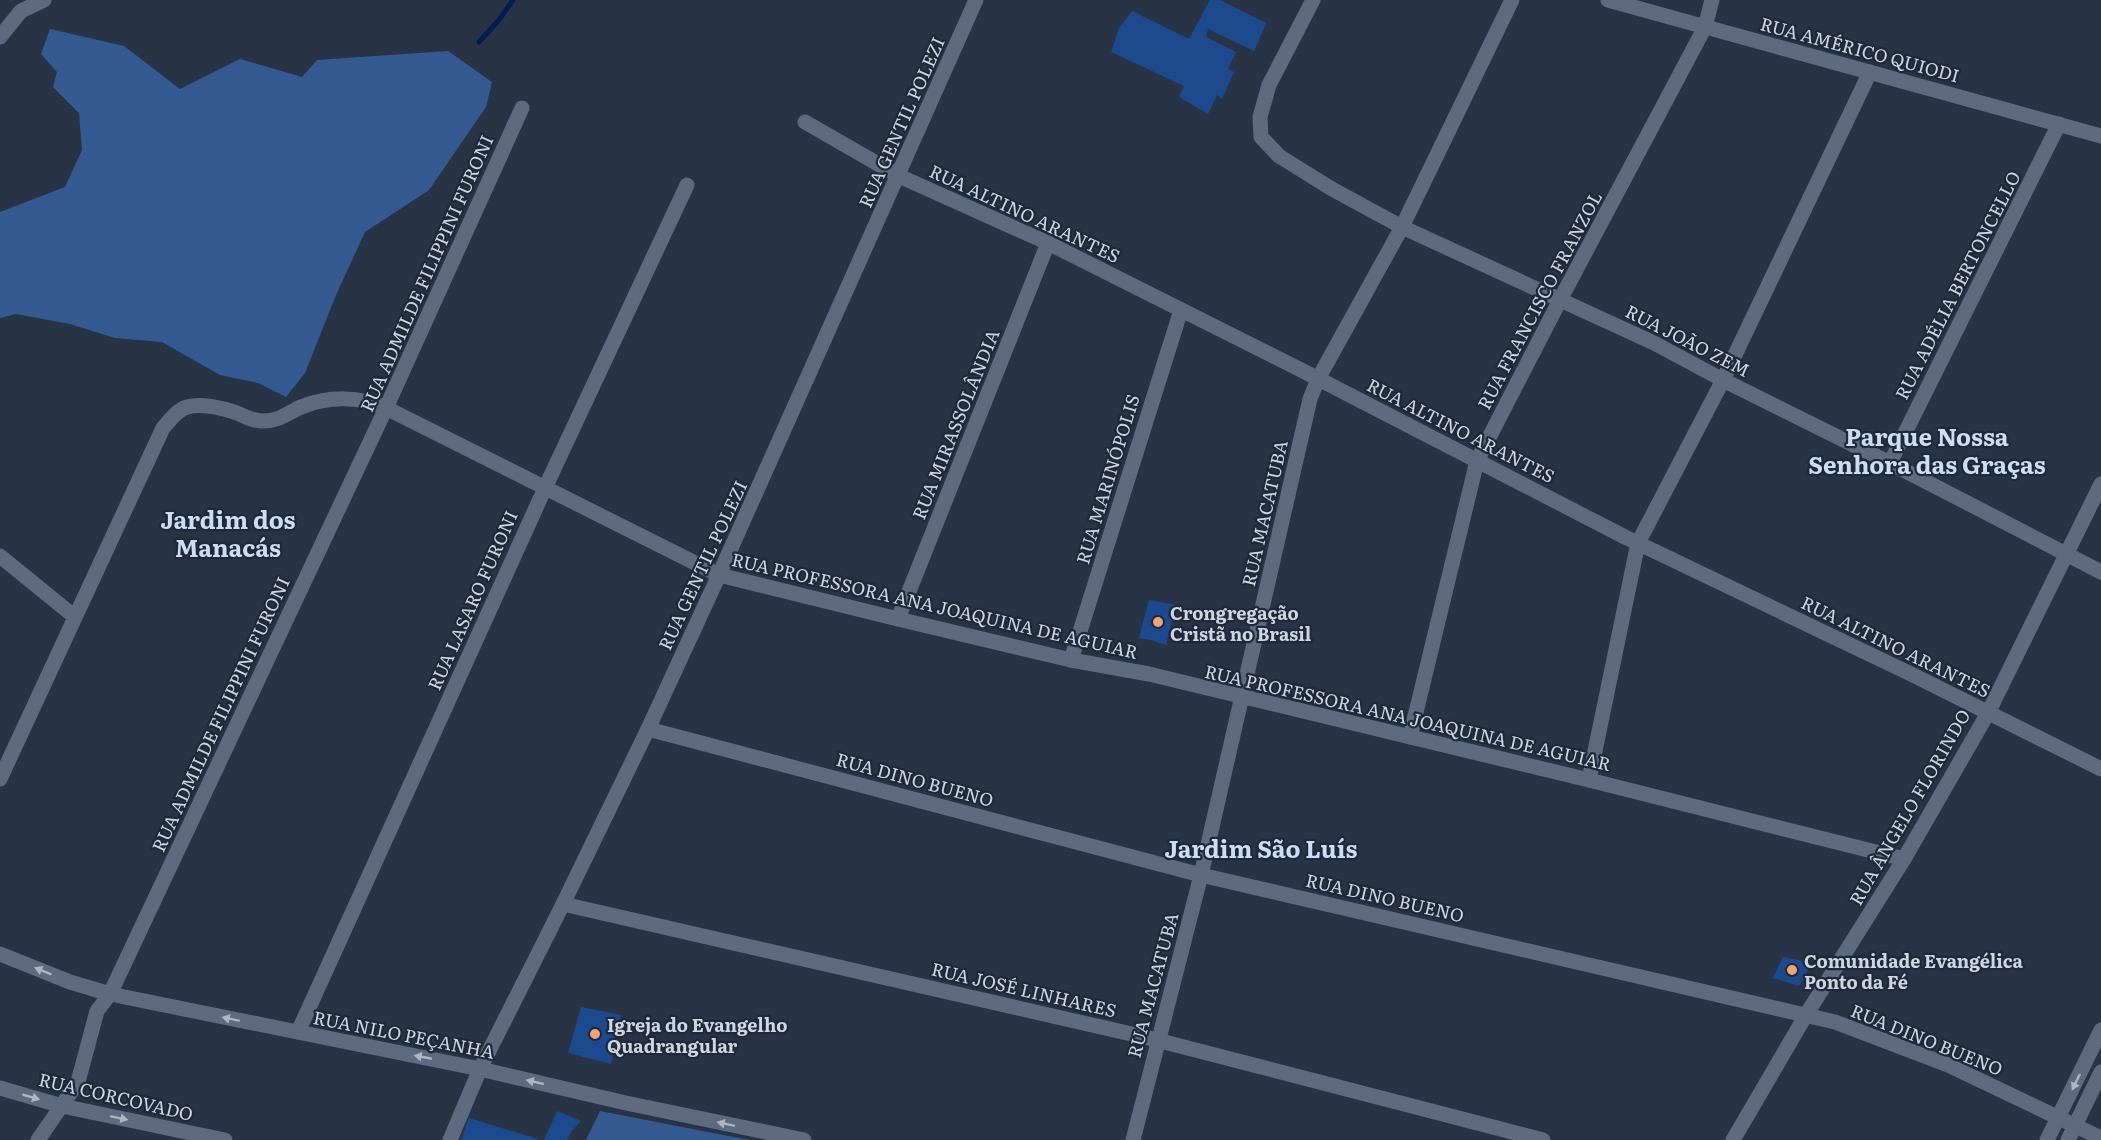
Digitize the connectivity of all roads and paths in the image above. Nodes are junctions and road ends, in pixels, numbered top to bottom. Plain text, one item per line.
1 (44, 0) edge
2 (976, 0) edge
3 (1313, 0) edge
4 (1512, 0) edge
5 (1608, 0) edge
6 (1712, 0) edge
7 (1706, 27) junction
8 (0, 37) edge
9 (1870, 72) junction
10 (522, 108) dead end
11 (805, 122) dead end
12 (2059, 124) junction
13 (2101, 136) edge
14 (899, 176) junction
15 (687, 185) dead end
16 (1402, 227) junction
17 (1048, 243) junction
18 (1560, 300) junction
19 (1181, 310) junction
20 (1318, 379) junction
21 (1723, 380) junction
22 (386, 408) junction
23 (1478, 461) junction
24 (1890, 463) junction
25 (2101, 483) edge
26 (545, 488) junction
27 (1638, 543) junction
28 (2066, 554) junction
29 (0, 556) edge
30 (2101, 572) edge
31 (719, 574) junction
32 (75, 617) junction
33 (898, 619) junction
34 (1071, 660) junction
35 (1241, 697) junction
36 (1988, 712) junction
37 (648, 729) junction
38 (1410, 737) junction
39 (2101, 770) edge
40 (0, 778) edge
41 (1589, 780) junction
42 (1904, 859) junction
43 (1201, 875) junction
44 (564, 904) junction
45 (0, 954) edge
46 (110, 994) junction
47 (1806, 1015) junction
48 (2101, 1030) edge
49 (297, 1032) junction
50 (1157, 1040) junction
51 (480, 1069) junction
52 (2101, 1072) edge
53 (0, 1088) edge
54 (62, 1106) junction
55 (2059, 1117) junction
56 (2075, 1125) junction
57 (2101, 1138) edge
58 (38, 1140) edge
59 (225, 1140) edge
60 (450, 1140) edge
61 (804, 1140) edge
62 (1133, 1140) edge
63 (1543, 1140) edge
64 (1733, 1140) edge
65 (2047, 1140) edge
66 (2068, 1140) edge

1 - 8 street
2 - 14 street, RUA GENTIL POLEZI
3 - 16 street, RUA JOÃO ZEM
4 - 16 street, RUA MACATUBA
5 - 7 street, RUA AMÉRICO QUIODI
6 - 7 street, RUA FRANCISCO FRANZOL
7 - 9 street, RUA AMÉRICO QUIODI
7 - 18 street, RUA FRANCISCO FRANZOL
9 - 12 street, RUA AMÉRICO QUIODI
9 - 21 street
10 - 22 street, RUA ADMILDE FILIPPINI FURONI
11 - 14 street, RUA ALTINO ARANTES
12 - 13 street, RUA AMÉRICO QUIODI
12 - 24 street, RUA ADÉLIA BERTONCELLO
14 - 17 street, RUA ALTINO ARANTES
14 - 31 street, RUA GENTIL POLEZI
15 - 26 street, RUA LASARO FURONI
16 - 18 street, RUA JOÃO ZEM
16 - 20 street, RUA MACATUBA
17 - 19 street, RUA ALTINO ARANTES
17 - 33 street, RUA MIRASSOLÂNDIA
18 - 21 street, RUA JOÃO ZEM
18 - 23 street, RUA FRANCISCO FRANZOL
19 - 20 street, RUA ALTINO ARANTES
19 - 34 street, RUA MARINÓPOLIS
20 - 23 street, RUA ALTINO ARANTES
20 - 35 street, RUA MACATUBA
21 - 24 street, RUA JOÃO ZEM
21 - 27 street
22 - 26 street, RUA PROFESSORA ANA JOAQUINA DE AGUIAR
22 - 32 street, RUA PROFESSORA ANA JOAQUINA DE AGUIAR
22 - 46 street, RUA ADMILDE FILIPPINI FURONI
23 - 27 street, RUA ALTINO ARANTES
23 - 38 street, RUA FRANCISCO FRANZOL
24 - 28 street, RUA JOÃO ZEM
25 - 28 street, RUA ÂNGELO FLORINDO
26 - 31 street, RUA PROFESSORA ANA JOAQUINA DE AGUIAR
26 - 49 street, RUA LASARO FURONI
27 - 36 street, RUA ALTINO ARANTES
27 - 41 street
28 - 30 street, RUA JOÃO ZEM
28 - 36 street, RUA ÂNGELO FLORINDO
29 - 32 street
31 - 33 street, RUA PROFESSORA ANA JOAQUINA DE AGUIAR
31 - 37 street, RUA GENTIL POLEZI
32 - 40 street, RUA PROFESSORA ANA JOAQUINA DE AGUIAR
33 - 34 street, RUA PROFESSORA ANA JOAQUINA DE AGUIAR
34 - 35 street, RUA PROFESSORA ANA JOAQUINA DE AGUIAR
35 - 38 street, RUA PROFESSORA ANA JOAQUINA DE AGUIAR
35 - 43 street, RUA MACATUBA
36 - 39 street, RUA ALTINO ARANTES
36 - 42 street, RUA ÂNGELO FLORINDO
37 - 43 street, RUA DINO BUENO
37 - 44 street, RUA GENTIL POLEZI
38 - 41 street, RUA PROFESSORA ANA JOAQUINA DE AGUIAR
41 - 42 street, RUA PROFESSORA ANA JOAQUINA DE AGUIAR
42 - 47 street, RUA ÂNGELO FLORINDO
43 - 47 street, RUA DINO BUENO
43 - 50 street, RUA MACATUBA
44 - 50 street, RUA JOSÉ LINHARES
44 - 51 street, RUA GENTIL POLEZI
46 -> 45 street, RUA NILO PEÇANHA
49 -> 46 street, RUA NILO PEÇANHA
46 - 54 street, RUA ADMILDE FILIPPINI FURONI
47 - 55 street, RUA DINO BUENO
47 - 64 street, RUA ÂNGELO FLORINDO
48 -> 55 street
51 -> 49 street, RUA NILO PEÇANHA
50 - 62 street, RUA MACATUBA
50 - 63 street, RUA JOSÉ LINHARES
51 - 60 street, RUA GENTIL POLEZI
61 -> 51 street, RUA NILO PEÇANHA
52 - 56 street
53 -> 54 street, RUA CORCOVADO
54 - 58 street, RUA ADMILDE FILIPPINI FURONI
54 -> 59 street, RUA CORCOVADO
55 - 56 street, RUA DINO BUENO
55 - 65 street
56 - 57 street, RUA DINO BUENO
56 - 66 street

